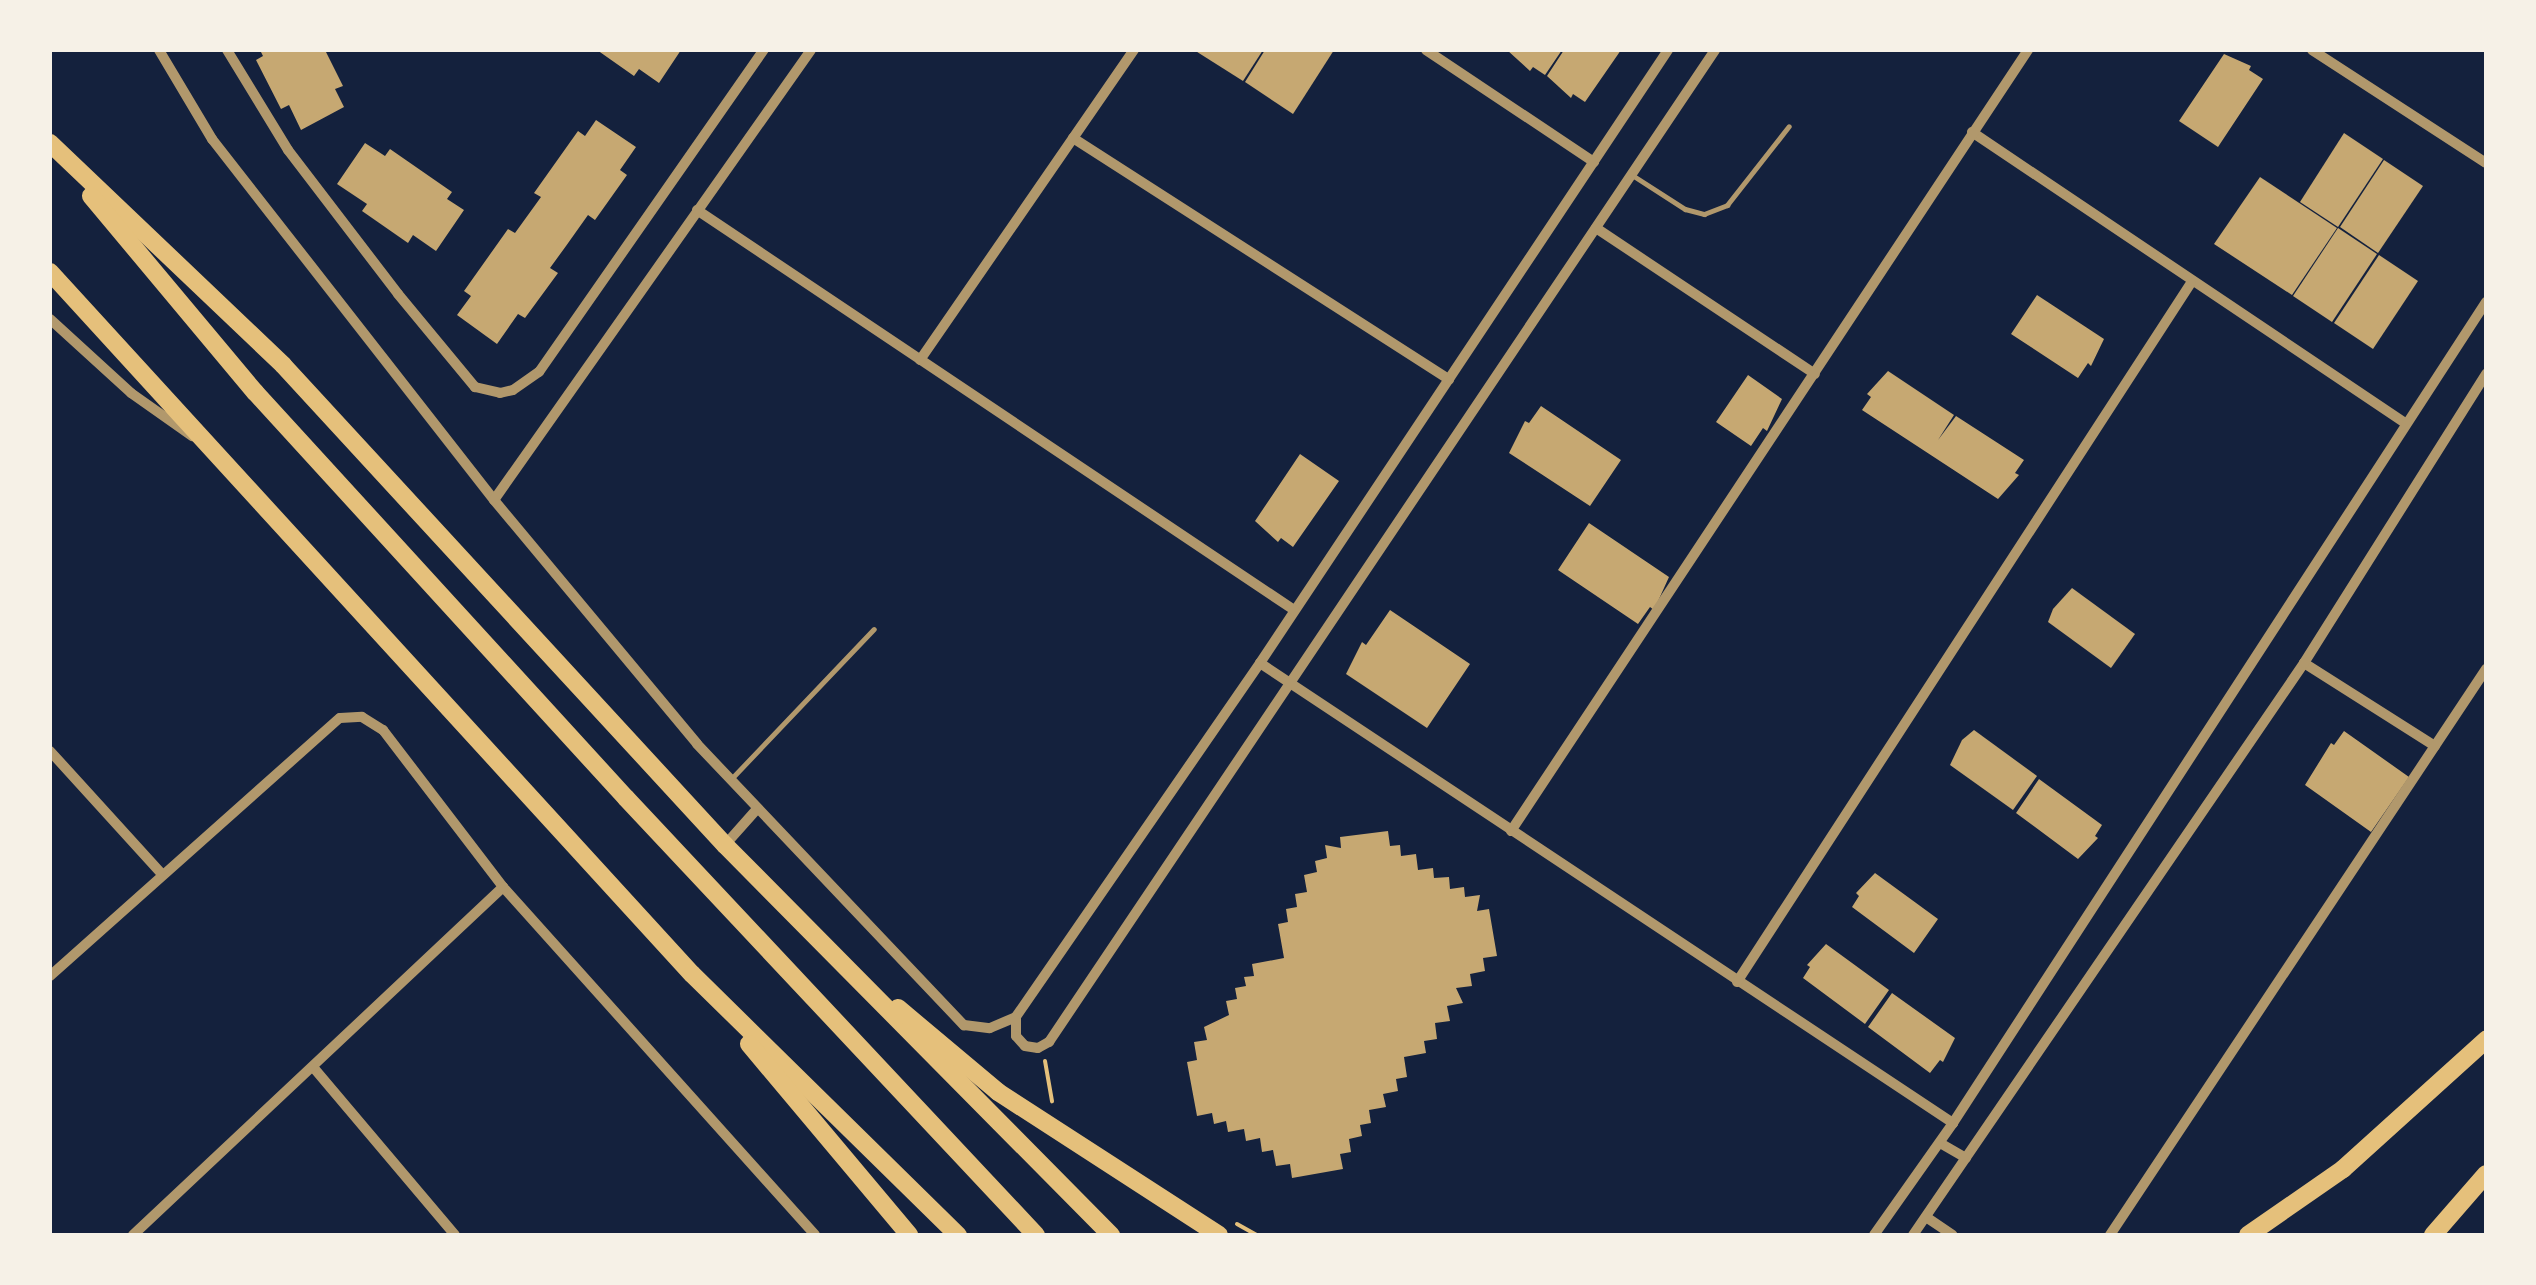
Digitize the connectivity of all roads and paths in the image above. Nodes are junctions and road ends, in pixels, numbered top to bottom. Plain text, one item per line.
1 (160, 50) edge
2 (227, 50) edge
3 (764, 50) edge
4 (811, 50) edge
5 (1134, 50) edge
6 (1426, 50) edge
7 (1668, 50) edge
8 (1715, 50) edge
9 (2028, 50) edge
10 (2312, 50) edge
11 (1789, 126) dead end
12 (1972, 132) junction
13 (1073, 138) junction
14 (50, 145) edge
15 (1594, 162) junction
16 (2486, 163) edge
17 (1632, 175) junction
18 (697, 210) junction
19 (1596, 228) junction
20 (50, 272) edge
21 (2191, 283) junction
22 (2486, 302) edge
23 (50, 320) edge
24 (920, 360) junction
25 (1815, 374) junction
26 (2486, 374) edge
27 (1449, 380) junction
28 (2405, 423) junction
29 (206, 444) junction
30 (494, 500) junction
31 (1294, 610) junction
32 (874, 629) dead end
33 (1260, 663) junction
34 (2304, 663) junction
35 (2486, 669) edge
36 (1292, 685) junction
37 (2435, 746) junction
38 (50, 751) edge
39 (731, 780) junction
40 (758, 808) junction
41 (1511, 831) junction
42 (725, 845) junction
43 (162, 874) junction
44 (504, 887) junction
45 (840, 963) junction
46 (692, 974) junction
47 (50, 976) edge
48 (1737, 982) junction
49 (1016, 1018) junction
50 (2486, 1040) edge
51 (313, 1067) junction
52 (1953, 1123) junction
53 (1940, 1142) junction
54 (1966, 1158) junction
55 (2485, 1175) edge
56 (1926, 1217) junction
57 (133, 1235) edge
58 (456, 1235) edge
59 (815, 1235) edge
60 (910, 1235) edge
61 (958, 1235) edge
62 (1036, 1235) edge
63 (1111, 1235) edge
64 (1219, 1235) edge
65 (1874, 1235) edge
66 (1913, 1235) edge
67 (1952, 1235) edge
68 (2110, 1235) edge
69 (2248, 1235) edge
70 (2433, 1235) edge

1 - 30 street
2 - 3 street
4 - 18 street
5 - 13 street
6 - 15 street
7 - 15 street
8 - 17 street
9 - 12 street
10 - 16 street
11 - 17 lane
12 - 21 street
12 - 25 street
13 - 24 street
13 - 27 street
14 - 42 highway
14 - 62 highway
15 - 27 street
17 - 19 street
18 - 24 street
18 - 30 street
19 - 25 street
19 - 36 street
20 - 29 highway
21 - 28 street
21 - 48 street
22 - 28 street
23 - 29 street
24 - 31 street
25 - 41 street
26 - 34 street
27 - 31 street
28 - 52 street
29 - 46 highway
30 - 39 street
31 - 33 street
32 - 39 lane
33 - 36 street
33 - 49 street
34 - 37 street
34 - 54 street
35 - 37 street
36 - 41 street
36 - 49 street
37 - 68 street
38 - 43 street
39 - 40 street
40 - 42 street
40 - 49 street
41 - 48 street
42 - 45 highway
43 - 44 street
43 - 47 street
44 - 51 street
44 - 59 street
45 - 63 highway
45 - 64 highway
46 - 60 highway
46 - 61 highway
48 - 52 street
50 - 69 highway
51 - 57 street
51 - 58 street
52 - 53 street
53 - 54 street
53 - 65 street
54 - 56 street
55 - 70 highway
56 - 66 street
56 - 67 street

